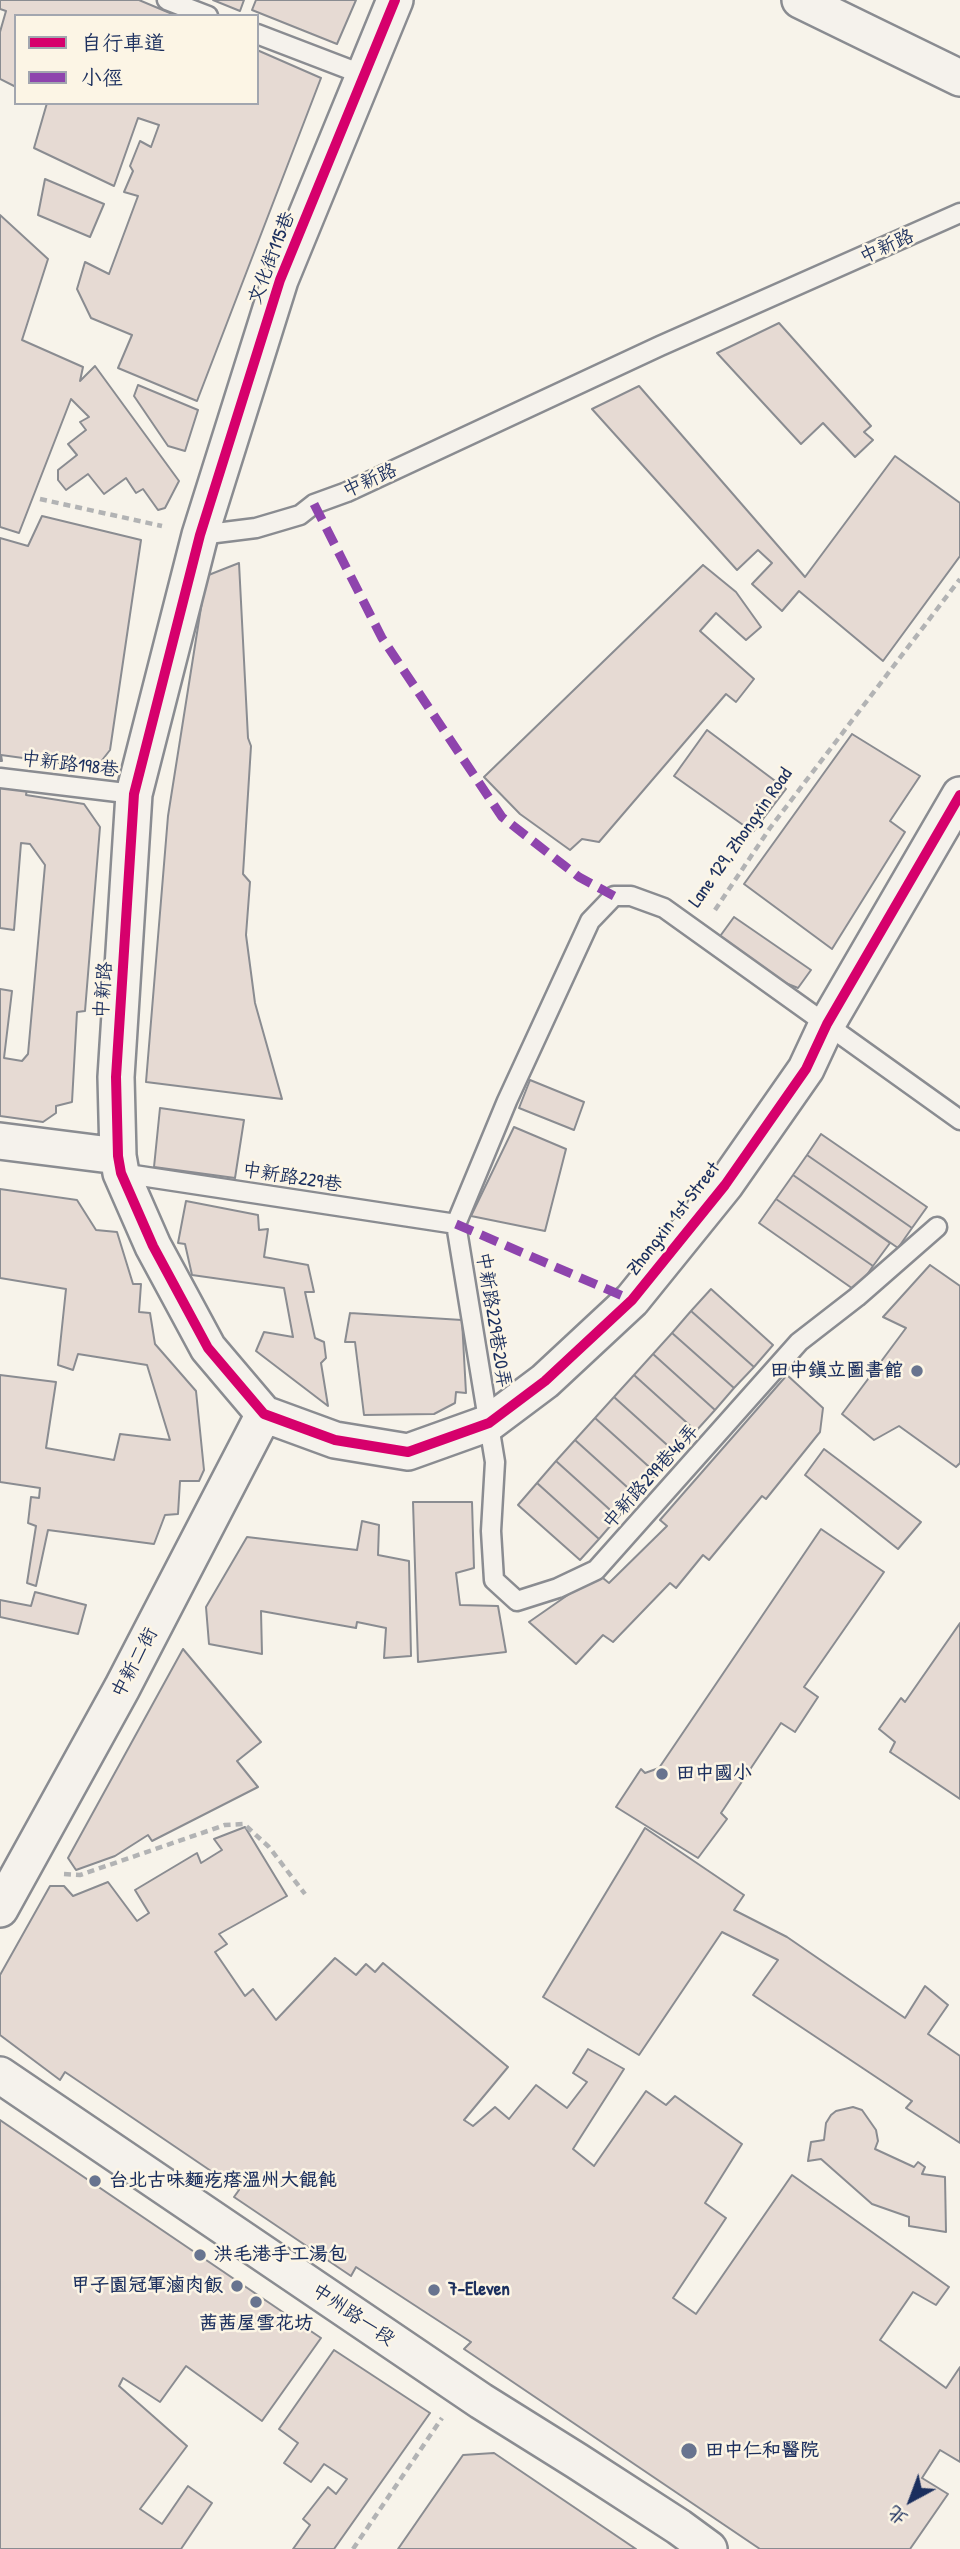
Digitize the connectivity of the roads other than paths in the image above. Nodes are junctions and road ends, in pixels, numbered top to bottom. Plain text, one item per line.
1 (167, 0) edge
2 (395, 0) edge
3 (800, 0) edge
4 (203, 14) edge
5 (259, 35) edge
6 (364, 75) junction
7 (960, 78) edge
8 (960, 213) edge
9 (200, 535) junction
10 (0, 778) edge
11 (134, 794) junction
12 (960, 795) edge
13 (827, 1024) junction
14 (960, 1120) edge
15 (0, 1141) edge
16 (119, 1164) junction
17 (456, 1224) junction
18 (937, 1227) dead end
19 (264, 1414) junction
20 (489, 1423) junction
21 (0, 1909) edge
22 (0, 2075) edge
23 (709, 2549) edge

1 - 4 lane
2 - 6 street, 文化街115巷
3 - 7 street
5 - 6 lane
6 - 9 street, 文化街115巷
8 - 9 lane, 中新路
9 - 11 street, 中新路
10 - 11 lane, 中新路198巷
11 - 16 street, 中新路
12 - 13 street, Zhongxin 1st Street
13 - 14 lane, Lane 129, Zhongxin Road
13 - 17 lane, Lane 129, Zhongxin Road
13 - 20 street, Zhongxin 1st Street
15 - 16 street
16 - 17 lane, 中新路229巷
16 - 19 street, 中新路
17 - 20 lane, 中新路229巷20弄
18 - 20 lane, 中新路299巷46弄
19 - 20 street, Zhongxin 1st Street
19 - 21 street, 中新二街
22 - 23 street, 中州路一段

